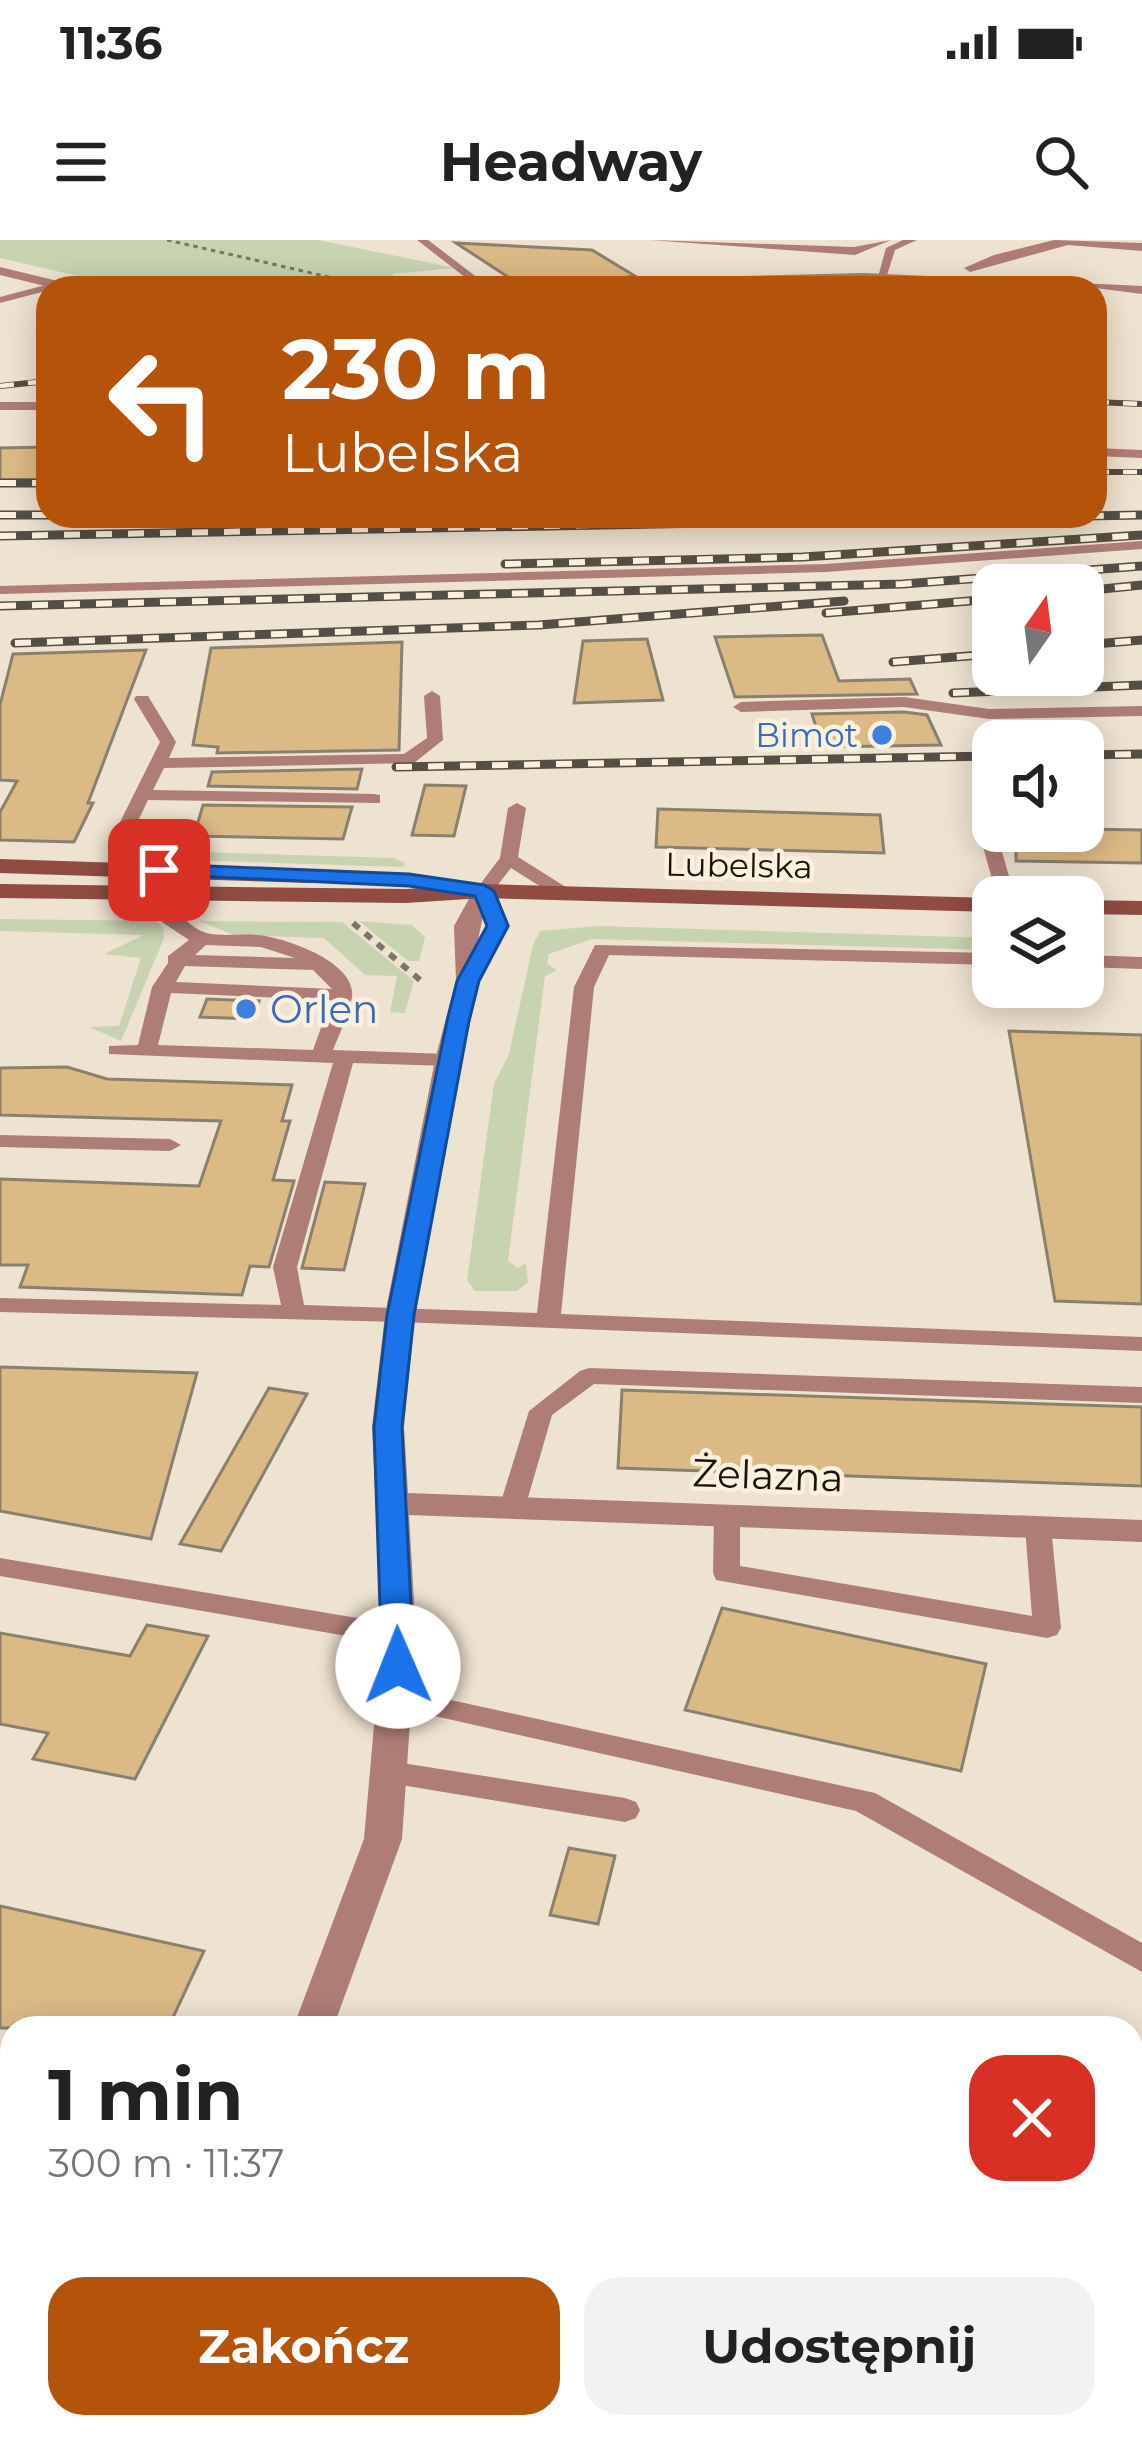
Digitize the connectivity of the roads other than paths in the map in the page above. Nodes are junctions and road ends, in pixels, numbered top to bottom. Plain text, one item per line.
1 (422, 240) edge
2 (656, 240) edge
3 (885, 240) edge
4 (912, 240) edge
5 (1142, 247) edge
6 (1007, 253) junction
7 (1142, 258) edge
8 (0, 271) edge
9 (964, 273) junction
10 (882, 275) junction
11 (470, 276) edge
12 (730, 276) edge
13 (995, 276) edge
14 (36, 280) edge
15 (1107, 287) edge
16 (1142, 290) edge
17 (36, 292) edge
18 (0, 301) edge
19 (0, 406) edge
20 (36, 406) edge
21 (1107, 453) edge
22 (1142, 454) edge
23 (1142, 545) edge
24 (0, 590) edge
25 (432, 695) dead end
26 (142, 699) dead end
27 (741, 707) dead end
28 (1142, 711) edge
29 (155, 763) junction
30 (142, 795) junction
31 (374, 799) dead end
32 (517, 808) dead end
33 (509, 859) junction
34 (0, 866) edge
35 (117, 868) junction
36 (0, 891) edge
37 (484, 891) junction
38 (563, 893) junction
39 (152, 895) junction
40 (972, 903) edge
41 (1104, 907) edge
42 (1142, 908) edge
43 (201, 939) junction
44 (972, 958) edge
45 (175, 960) junction
46 (1104, 962) edge
47 (1142, 963) edge
48 (320, 964) junction
49 (162, 987) junction
50 (343, 995) junction
51 (116, 1050) dead end
52 (148, 1051) junction
53 (333, 1056) junction
54 (448, 1060) junction
55 (0, 1141) edge
56 (170, 1145) dead end
57 (0, 1305) edge
58 (294, 1313) junction
59 (400, 1315) junction
60 (548, 1321) junction
61 (1142, 1344) edge
62 (1142, 1395) edge
63 (391, 1503) junction
64 (512, 1508) junction
65 (727, 1515) junction
66 (1038, 1527) junction
67 (1142, 1532) edge
68 (0, 1567) edge
69 (399, 1635) junction
70 (396, 1698) junction
71 (389, 1772) junction
72 (625, 1810) dead end
73 (1142, 1959) edge
74 (317, 2016) edge

1 - 11 lane
2 - 3 street
4 - 10 lane
5 - 6 street
6 - 7 street
6 - 9 street
8 - 14 street
9 - 10 street
9 - 13 street
10 - 12 street
15 - 16 street
17 - 18 lane
19 - 20 lane
21 - 22 lane
23 - 24 lane
25 - 29 lane
26 - 29 lane
27 - 28 lane
29 - 30 lane
30 - 31 lane
30 - 35 lane
32 - 33 lane
33 - 37 lane
33 - 38 lane
34 - 35 street, Lubelska
35 - 37 street, Lubelska
36 - 39 street, Lubelska
37 - 38 street, Lubelska
37 - 39 street, Lubelska
37 - 54 street
38 - 40 street, Lubelska
39 - 43 lane
41 - 42 street
43 - 45 lane
43 - 48 lane
44 - 60 lane
45 - 48 lane
45 - 49 lane
46 - 47 lane
48 - 50 lane
49 - 50 lane
49 - 52 lane
50 - 53 lane
51 - 52 lane
52 - 53 lane
53 - 54 lane
53 - 58 lane
54 - 59 street
55 - 56 lane
57 - 58 lane
58 - 59 lane
59 - 60 lane
59 - 63 street
60 - 61 lane
62 - 64 lane
63 - 64 street, Żelazna
63 - 69 street
64 - 65 street, Żelazna
65 - 66 street, Żelazna
65 - 66 lane
66 - 67 street, Żelazna
68 - 69 lane
69 - 70 street
70 - 71 street
70 - 73 lane
71 - 72 lane
71 - 74 street

